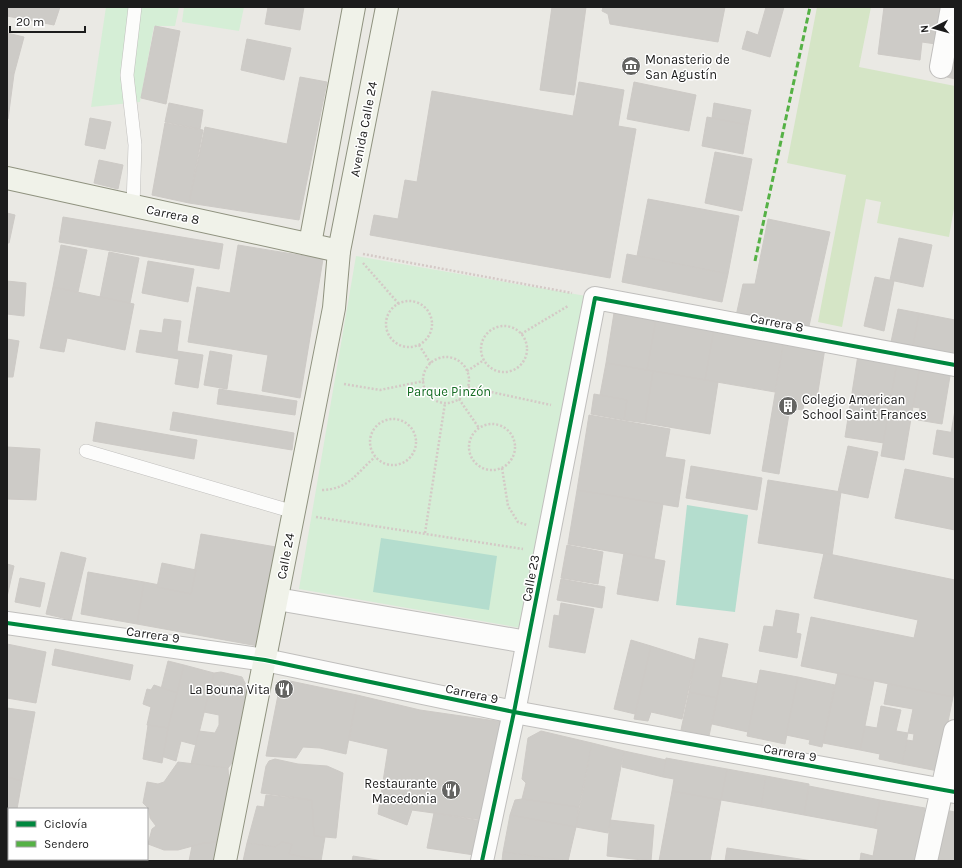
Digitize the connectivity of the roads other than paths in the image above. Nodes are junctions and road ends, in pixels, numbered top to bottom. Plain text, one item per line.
1 (135, 7) edge
2 (354, 7) edge
3 (387, 7) edge
4 (952, 7) edge
5 (941, 67) dead end
6 (7, 178) edge
7 (133, 206) junction
8 (310, 244) junction
9 (345, 251) junction
10 (591, 297) joint
11 (955, 365) edge
12 (86, 451) dead end
13 (294, 512) junction
14 (277, 600) junction
15 (7, 623) edge
16 (527, 642) junction
17 (265, 660) junction
18 (514, 712) junction
19 (955, 730) edge
20 (948, 791) edge
21 (225, 861) edge
22 (482, 861) edge
23 (926, 861) edge

1 - 7 lane
2 - 8 main road
3 - 9 main road, Avenida Calle 24
4 - 5 street
6 - 7 main road, Carrera 8
7 - 8 main road, Carrera 8
8 - 9 main road, Carrera 8
9 - 13 main road, Calle 24
10 - 11 street, Carrera 8
10 - 16 street, Calle 23
12 - 13 lane
13 - 14 main road, Calle 24
14 - 16 street
14 - 17 main road, Calle 24
15 - 17 street, Carrera 9
16 - 18 street, Calle 23
17 - 18 street, Carrera 9
17 - 21 main road, Calle 24
18 - 20 street, Carrera 9
18 - 22 street, Calle 23
19 - 20 street
20 - 23 street

